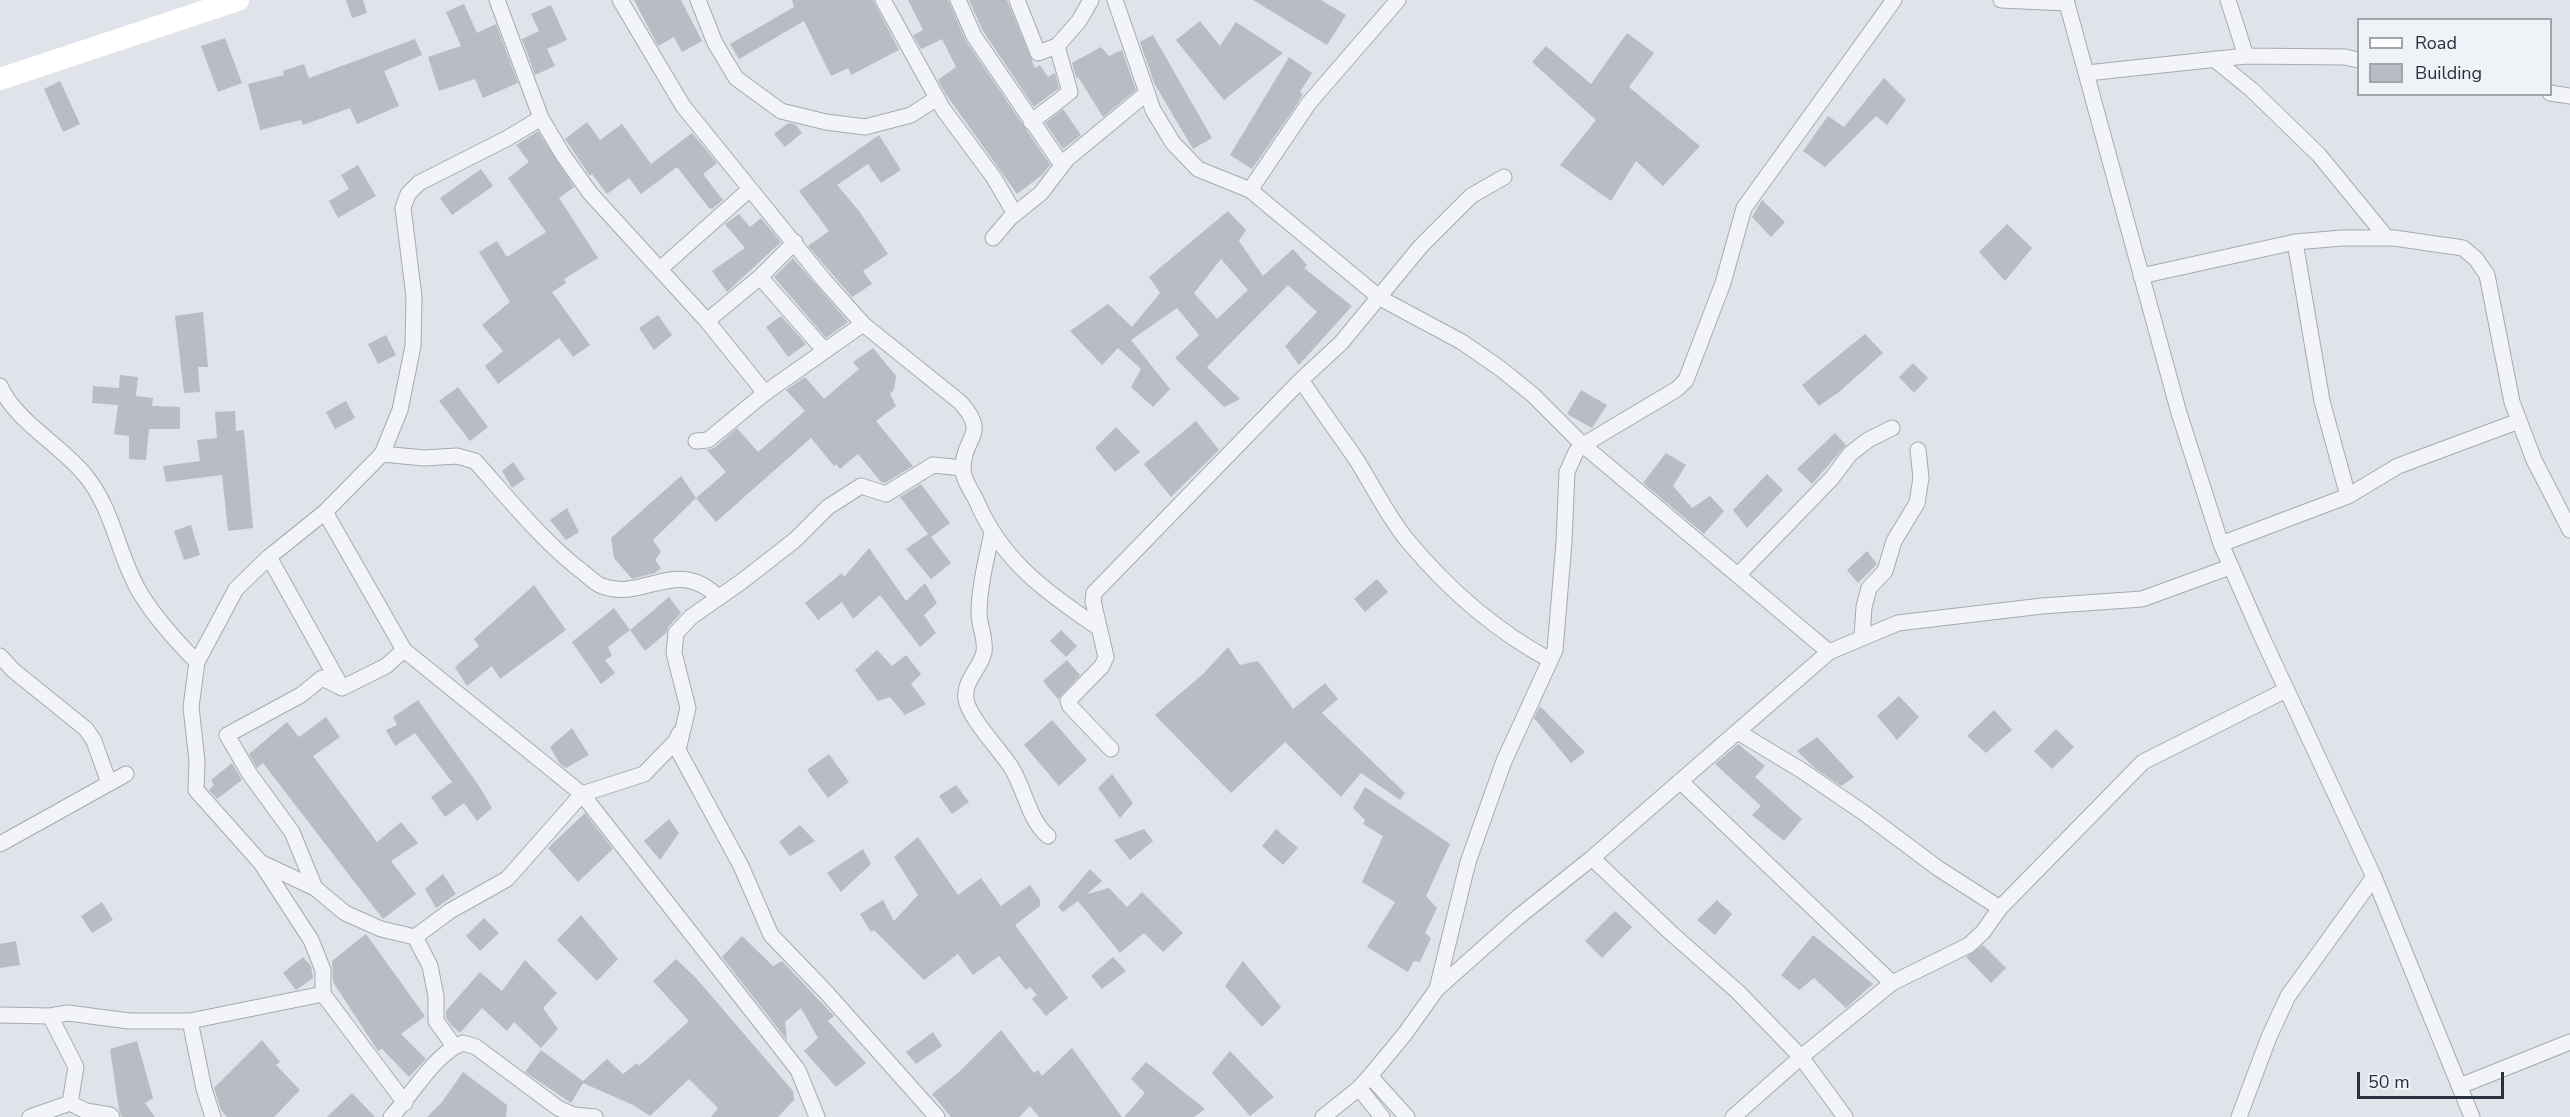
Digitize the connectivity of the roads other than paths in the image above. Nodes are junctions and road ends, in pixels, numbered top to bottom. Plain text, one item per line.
1 (238, 0) edge
2 (497, 0) edge
3 (620, 0) edge
4 (698, 0) edge
5 (883, 0) edge
6 (958, 0) edge
7 (1017, 0) edge
8 (1091, 0) edge
9 (1115, 0) edge
10 (1398, 0) edge
11 (1894, 0) edge
12 (2001, 0) edge
13 (2228, 0) edge
14 (2067, 2) edge
15 (1057, 46) junction
16 (2246, 56) junction
17 (2214, 59) junction
18 (2357, 60) edge
19 (2087, 73) junction
20 (0, 79) edge
21 (1147, 93) junction
22 (2552, 93) edge
23 (2570, 96) edge
24 (937, 98) junction
25 (541, 117) junction
26 (1031, 122) junction
27 (1062, 165) junction
28 (1504, 177) dead end
29 (750, 189) junction
30 (1250, 190) junction
31 (1015, 214) junction
32 (993, 238) dead end
33 (2387, 238) junction
34 (795, 242) junction
35 (2295, 242) junction
36 (660, 269) junction
37 (2141, 276) junction
38 (760, 277) junction
39 (1380, 297) junction
40 (707, 321) junction
41 (863, 324) junction
42 (825, 351) junction
43 (1301, 380) junction
44 (0, 386) edge
45 (765, 393) junction
46 (2519, 421) junction
47 (1892, 428) dead end
48 (696, 441) dead end
49 (1583, 445) junction
50 (1918, 450) dead end
51 (382, 454) junction
52 (963, 468) junction
53 (2348, 495) junction
54 (325, 512) junction
55 (2570, 530) edge
56 (992, 533) junction
57 (2221, 544) junction
58 (269, 557) junction
59 (2230, 567) junction
60 (1739, 574) junction
61 (718, 598) junction
62 (1099, 628) junction
63 (1862, 637) junction
64 (404, 650) junction
65 (1829, 652) junction
66 (0, 656) edge
67 (1550, 660) junction
68 (197, 662) junction
69 (342, 688) junction
70 (2286, 690) junction
71 (688, 708) junction
72 (1738, 732) junction
73 (1111, 749) dead end
74 (126, 774) dead end
75 (1680, 781) junction
76 (109, 783) junction
77 (582, 794) junction
78 (1048, 836) dead end
79 (0, 844) edge
80 (1592, 858) junction
81 (261, 863) junction
82 (2374, 877) junction
83 (315, 888) junction
84 (2000, 908) junction
85 (416, 937) junction
86 (1892, 983) junction
87 (1437, 988) junction
88 (323, 994) junction
89 (0, 1015) edge
90 (50, 1016) junction
91 (190, 1021) junction
92 (2570, 1042) edge
93 (454, 1046) junction
94 (1801, 1057) junction
95 (1370, 1076) junction
96 (2460, 1086) junction
97 (1359, 1088) junction
98 (70, 1103) junction
99 (405, 1103) junction
100 (30, 1117) edge
101 (112, 1117) edge
102 (213, 1117) edge
103 (391, 1117) edge
104 (595, 1117) edge
105 (817, 1117) edge
106 (937, 1117) edge
107 (1323, 1117) edge
108 (1382, 1117) edge
109 (1407, 1117) edge
110 (1733, 1117) edge
111 (1845, 1117) edge
112 (2239, 1117) edge
113 (2472, 1117) edge

1 - 20 street
2 - 25 street
3 - 29 street
4 - 24 street
5 - 24 street
6 - 26 street
7 - 15 street
8 - 15 street
9 - 21 street
10 - 30 street
11 - 49 street
12 - 14 street
13 - 16 street
14 - 19 street
15 - 26 street
16 - 17 street
16 - 18 street
17 - 19 street
17 - 33 street
19 - 37 street
21 - 27 street
21 - 30 street
22 - 23 street
24 - 31 street
25 - 36 street
25 - 51 street
26 - 27 street
27 - 31 street
28 - 39 street
29 - 34 street
29 - 36 street
30 - 39 street
31 - 32 street
33 - 35 street
33 - 46 street
34 - 38 street
34 - 41 street
35 - 37 street
35 - 53 street
36 - 40 street
37 - 57 street
38 - 40 street
38 - 42 street
39 - 43 street
39 - 49 street
40 - 45 street
41 - 42 street
41 - 52 street
42 - 45 street
43 - 62 street
43 - 67 street
44 - 68 street
45 - 48 street
46 - 53 street
46 - 55 street
47 - 60 street
49 - 60 street
49 - 67 street
50 - 63 street
51 - 54 street
51 - 61 street
52 - 56 street
52 - 61 street
53 - 57 street
54 - 58 street
54 - 64 street
56 - 62 street
56 - 78 street
57 - 59 street
58 - 68 street
58 - 69 street
59 - 63 street
59 - 70 street
60 - 65 street
61 - 71 street
62 - 73 street
63 - 65 street
64 - 69 street
64 - 77 street
65 - 72 street
66 - 76 street
67 - 87 street
68 - 81 street
69 - 83 street
70 - 82 street
70 - 84 street
71 - 77 street
71 - 106 street
72 - 75 street
72 - 84 street
74 - 76 street
75 - 80 street
75 - 86 street
76 - 79 street
77 - 85 street
77 - 105 street
80 - 87 street
80 - 94 street
81 - 83 street
81 - 88 street
82 - 96 street
82 - 112 street
83 - 85 street
84 - 86 street
85 - 93 street
86 - 94 street
87 - 95 street
88 - 91 street
88 - 99 street
89 - 90 street
90 - 91 street
90 - 98 street
91 - 102 street
92 - 96 street
93 - 99 street
93 - 104 street
94 - 110 street
94 - 111 street
95 - 97 street
95 - 109 street
96 - 113 street
97 - 107 street
97 - 108 street
98 - 100 street
98 - 101 street
99 - 103 street

